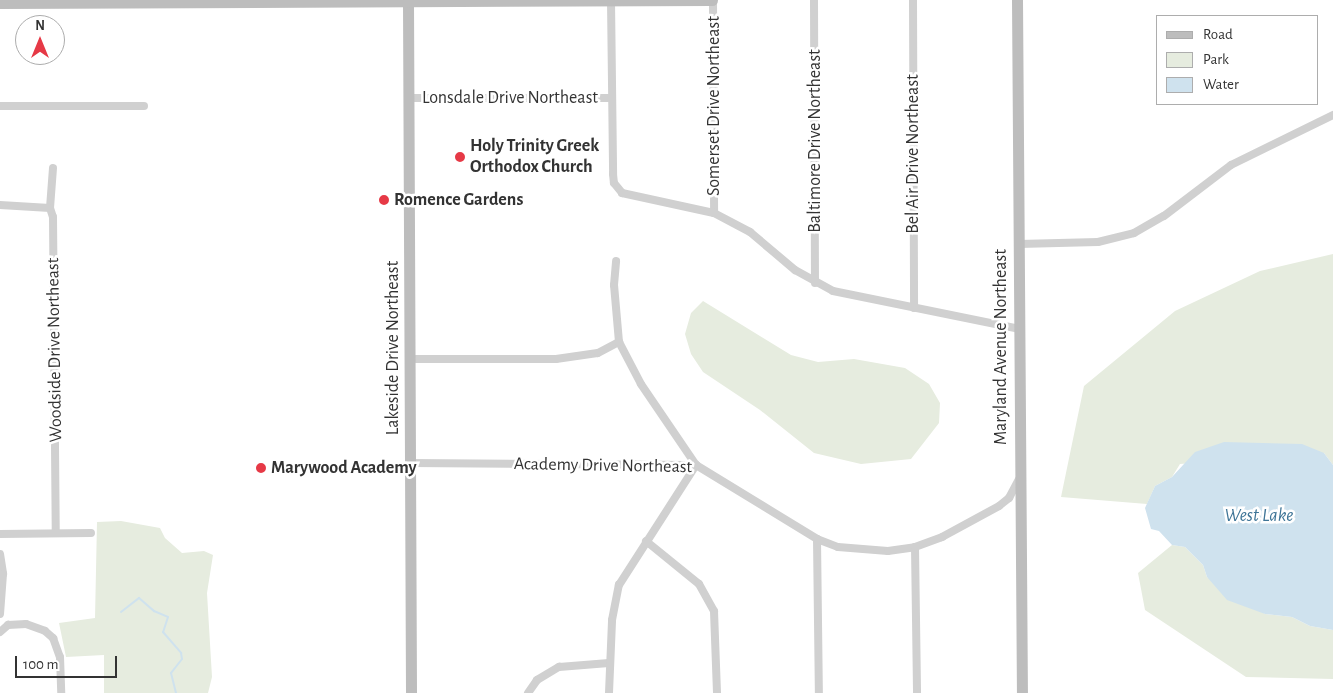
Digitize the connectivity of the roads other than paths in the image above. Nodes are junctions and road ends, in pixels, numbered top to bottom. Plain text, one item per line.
1 (712, 0) edge
2 (814, 0) edge
3 (913, 0) edge
4 (1017, 0) edge
5 (339, 1) edge
6 (611, 1) edge
7 (237, 2) edge
8 (408, 2) junction
9 (0, 3) edge
10 (408, 98) junction
11 (611, 98) junction
12 (0, 106) edge
13 (144, 106) dead end
14 (1333, 115) edge
15 (53, 168) dead end
16 (0, 205) edge
17 (50, 208) junction
18 (714, 213) junction
19 (1019, 244) junction
20 (616, 261) dead end
21 (815, 283) junction
22 (914, 308) junction
23 (1019, 329) junction
24 (619, 342) junction
25 (410, 359) junction
26 (411, 464) junction
27 (696, 465) junction
28 (1019, 479) junction
29 (56, 533) junction
30 (91, 533) dead end
31 (0, 534) edge
32 (817, 539) junction
33 (646, 541) junction
34 (915, 547) junction
35 (0, 554) edge
36 (1, 594) edge
37 (0, 614) edge
38 (0, 632) edge
39 (609, 663) junction
40 (61, 693) edge
41 (412, 693) edge
42 (528, 693) edge
43 (609, 693) edge
44 (717, 693) edge
45 (819, 693) edge
46 (917, 693) edge
47 (1022, 693) edge

1 - 6 street
1 - 18 street, Somerset Drive Northeast
2 - 21 street, Baltimore Drive Northeast
3 - 22 street, Bel Air Drive Northeast
4 - 19 street, Maryland Avenue Northeast
5 - 7 street
5 - 8 street
6 - 8 street
6 - 11 street
7 - 9 street
8 - 10 street, Lakeside Drive Northeast
10 - 11 street, Lonsdale Drive Northeast
10 - 25 street, Lakeside Drive Northeast
11 - 18 street
12 - 13 street
14 - 19 street
15 - 17 street, Woodside Drive Northeast
16 - 17 street
17 - 29 street, Woodside Drive Northeast
18 - 21 street
19 - 23 street, Maryland Avenue Northeast
20 - 24 street
21 - 22 street
22 - 23 street
23 - 28 street, Maryland Avenue Northeast
24 - 25 street
24 - 27 street
25 - 26 street, Lakeside Drive Northeast
26 - 27 street, Academy Drive Northeast
26 - 41 street, Lakeside Drive Northeast
27 - 32 street, Academy Drive Northeast
27 - 33 street
28 - 34 street, Academy Drive Northeast
28 - 47 street, Maryland Avenue Northeast
29 - 30 street
29 - 31 street
32 - 34 street, Academy Drive Northeast
32 - 45 street
33 - 39 street
33 - 44 street
34 - 46 street
35 - 36 street
36 - 37 street
38 - 40 street
39 - 42 street
39 - 43 street

